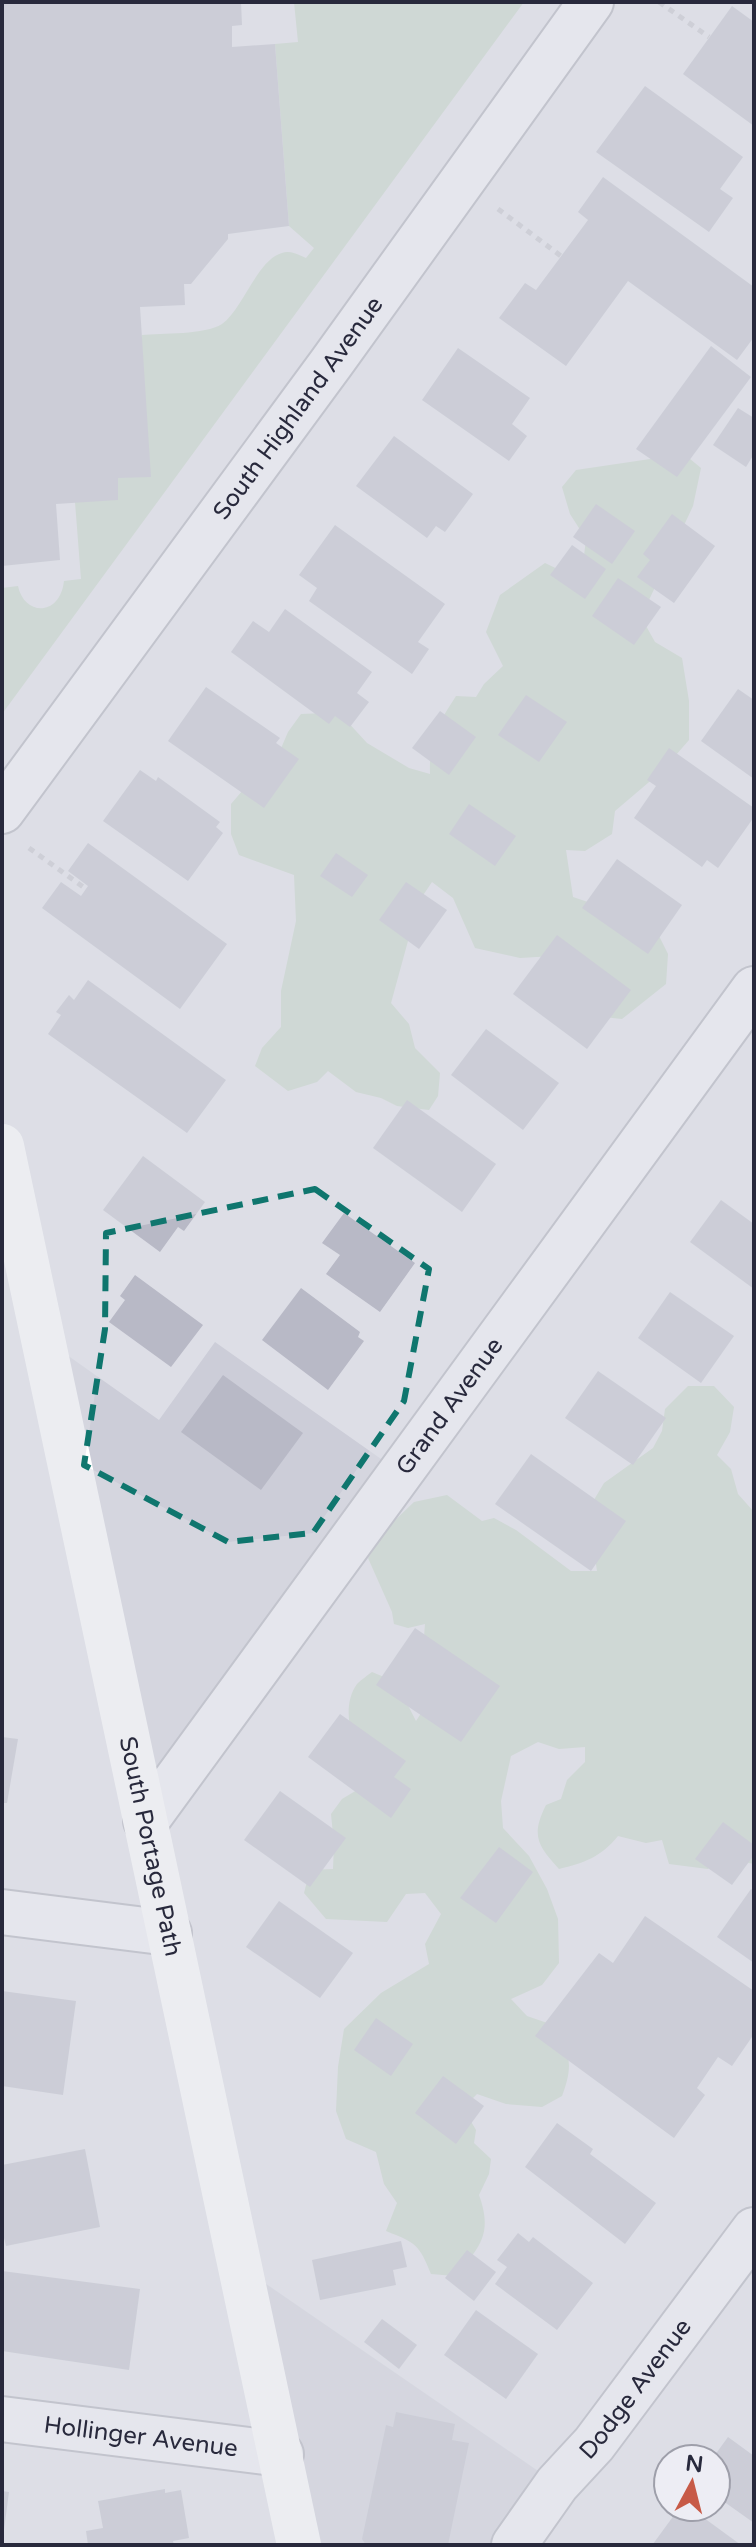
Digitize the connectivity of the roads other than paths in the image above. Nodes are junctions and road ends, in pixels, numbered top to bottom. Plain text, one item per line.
1 (591, 2) edge
2 (2, 811) edge
3 (754, 989) edge
4 (2, 1146) edge
5 (8, 1207) edge
6 (146, 1821) junction
7 (2, 1912) edge
8 (169, 1933) junction
9 (754, 2230) edge
10 (2, 2419) edge
11 (281, 2454) junction
12 (299, 2545) edge
13 (514, 2545) edge

1 - 2 street, South Highland Avenue
3 - 6 street, Grand Avenue
4 - 5 main road, South Portage Path
5 - 6 main road, South Portage Path
6 - 8 main road, South Portage Path
7 - 8 street
8 - 11 main road, South Portage Path
9 - 13 street, Dodge Avenue
10 - 11 street, Hollinger Avenue
11 - 12 main road, South Portage Path

